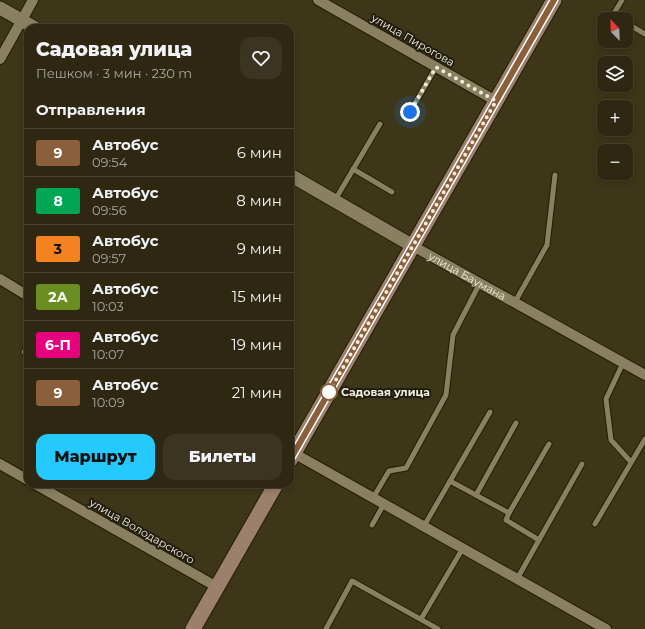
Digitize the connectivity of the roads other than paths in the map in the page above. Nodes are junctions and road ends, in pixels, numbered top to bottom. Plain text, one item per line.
1 (33, 0) edge
2 (318, 0) edge
3 (554, 0) edge
4 (622, 0) edge
5 (0, 8) edge
6 (615, 12) edge
7 (22, 20) junction
8 (28, 24) edge
9 (633, 27) edge
10 (645, 34) edge
11 (0, 59) edge
12 (436, 67) junction
13 (496, 101) junction
14 (410, 112) dead end
15 (380, 124) dead end
16 (353, 169) junction
17 (555, 175) dead end
18 (294, 177) edge
19 (392, 192) dead end
20 (335, 200) junction
21 (413, 246) junction
22 (0, 279) edge
23 (480, 283) junction
24 (24, 294) edge
25 (514, 302) junction
26 (623, 363) junction
27 (645, 375) edge
28 (490, 412) dead end
29 (516, 423) dead end
30 (645, 439) edge
31 (549, 444) dead end
32 (294, 450) edge
33 (294, 457) edge
34 (631, 462) junction
35 (0, 464) edge
36 (582, 464) dead end
37 (24, 478) edge
38 (450, 481) junction
39 (42, 488) edge
40 (274, 488) edge
41 (476, 495) junction
42 (373, 498) junction
43 (384, 504) junction
44 (509, 513) junction
45 (595, 524) dead end
46 (372, 525) dead end
47 (424, 526) junction
48 (539, 540) junction
49 (463, 548) junction
50 (517, 579) junction
51 (217, 587) junction
52 (421, 619) junction
53 (193, 629) edge
54 (326, 629) edge
55 (438, 629) edge
56 (606, 629) edge

1 - 7 street
2 - 12 street, улица Пирогова
3 - 13 main road
4 - 6 lane
5 - 7 street
7 - 8 street
7 - 11 street
9 - 10 lane
12 - 13 street, улица Пирогова
12 - 14 lane
13 - 21 main road
15 - 16 lane
16 - 19 lane
16 - 20 lane
17 - 25 lane
18 - 20 street, улица Баумана
20 - 21 street, улица Баумана
21 - 23 street, улица Баумана
21 - 32 main road
22 - 24 street
23 - 25 street, улица Баумана
23 - 42 lane
25 - 26 street, улица Баумана
26 - 27 street, улица Баумана
26 - 34 lane
28 - 38 lane
29 - 41 lane
30 - 34 lane
31 - 44 lane
33 - 42 street
34 - 45 lane
35 - 37 street
36 - 48 lane
38 - 41 lane
38 - 47 lane
39 - 51 street, улица Володарского
40 - 51 main road
41 - 44 lane
42 - 43 street
43 - 46 lane
43 - 47 street
44 - 48 lane
47 - 49 street
48 - 50 lane
49 - 50 street
49 - 52 lane
50 - 56 street
51 - 53 main road
52 - 54 lane
52 - 55 lane

